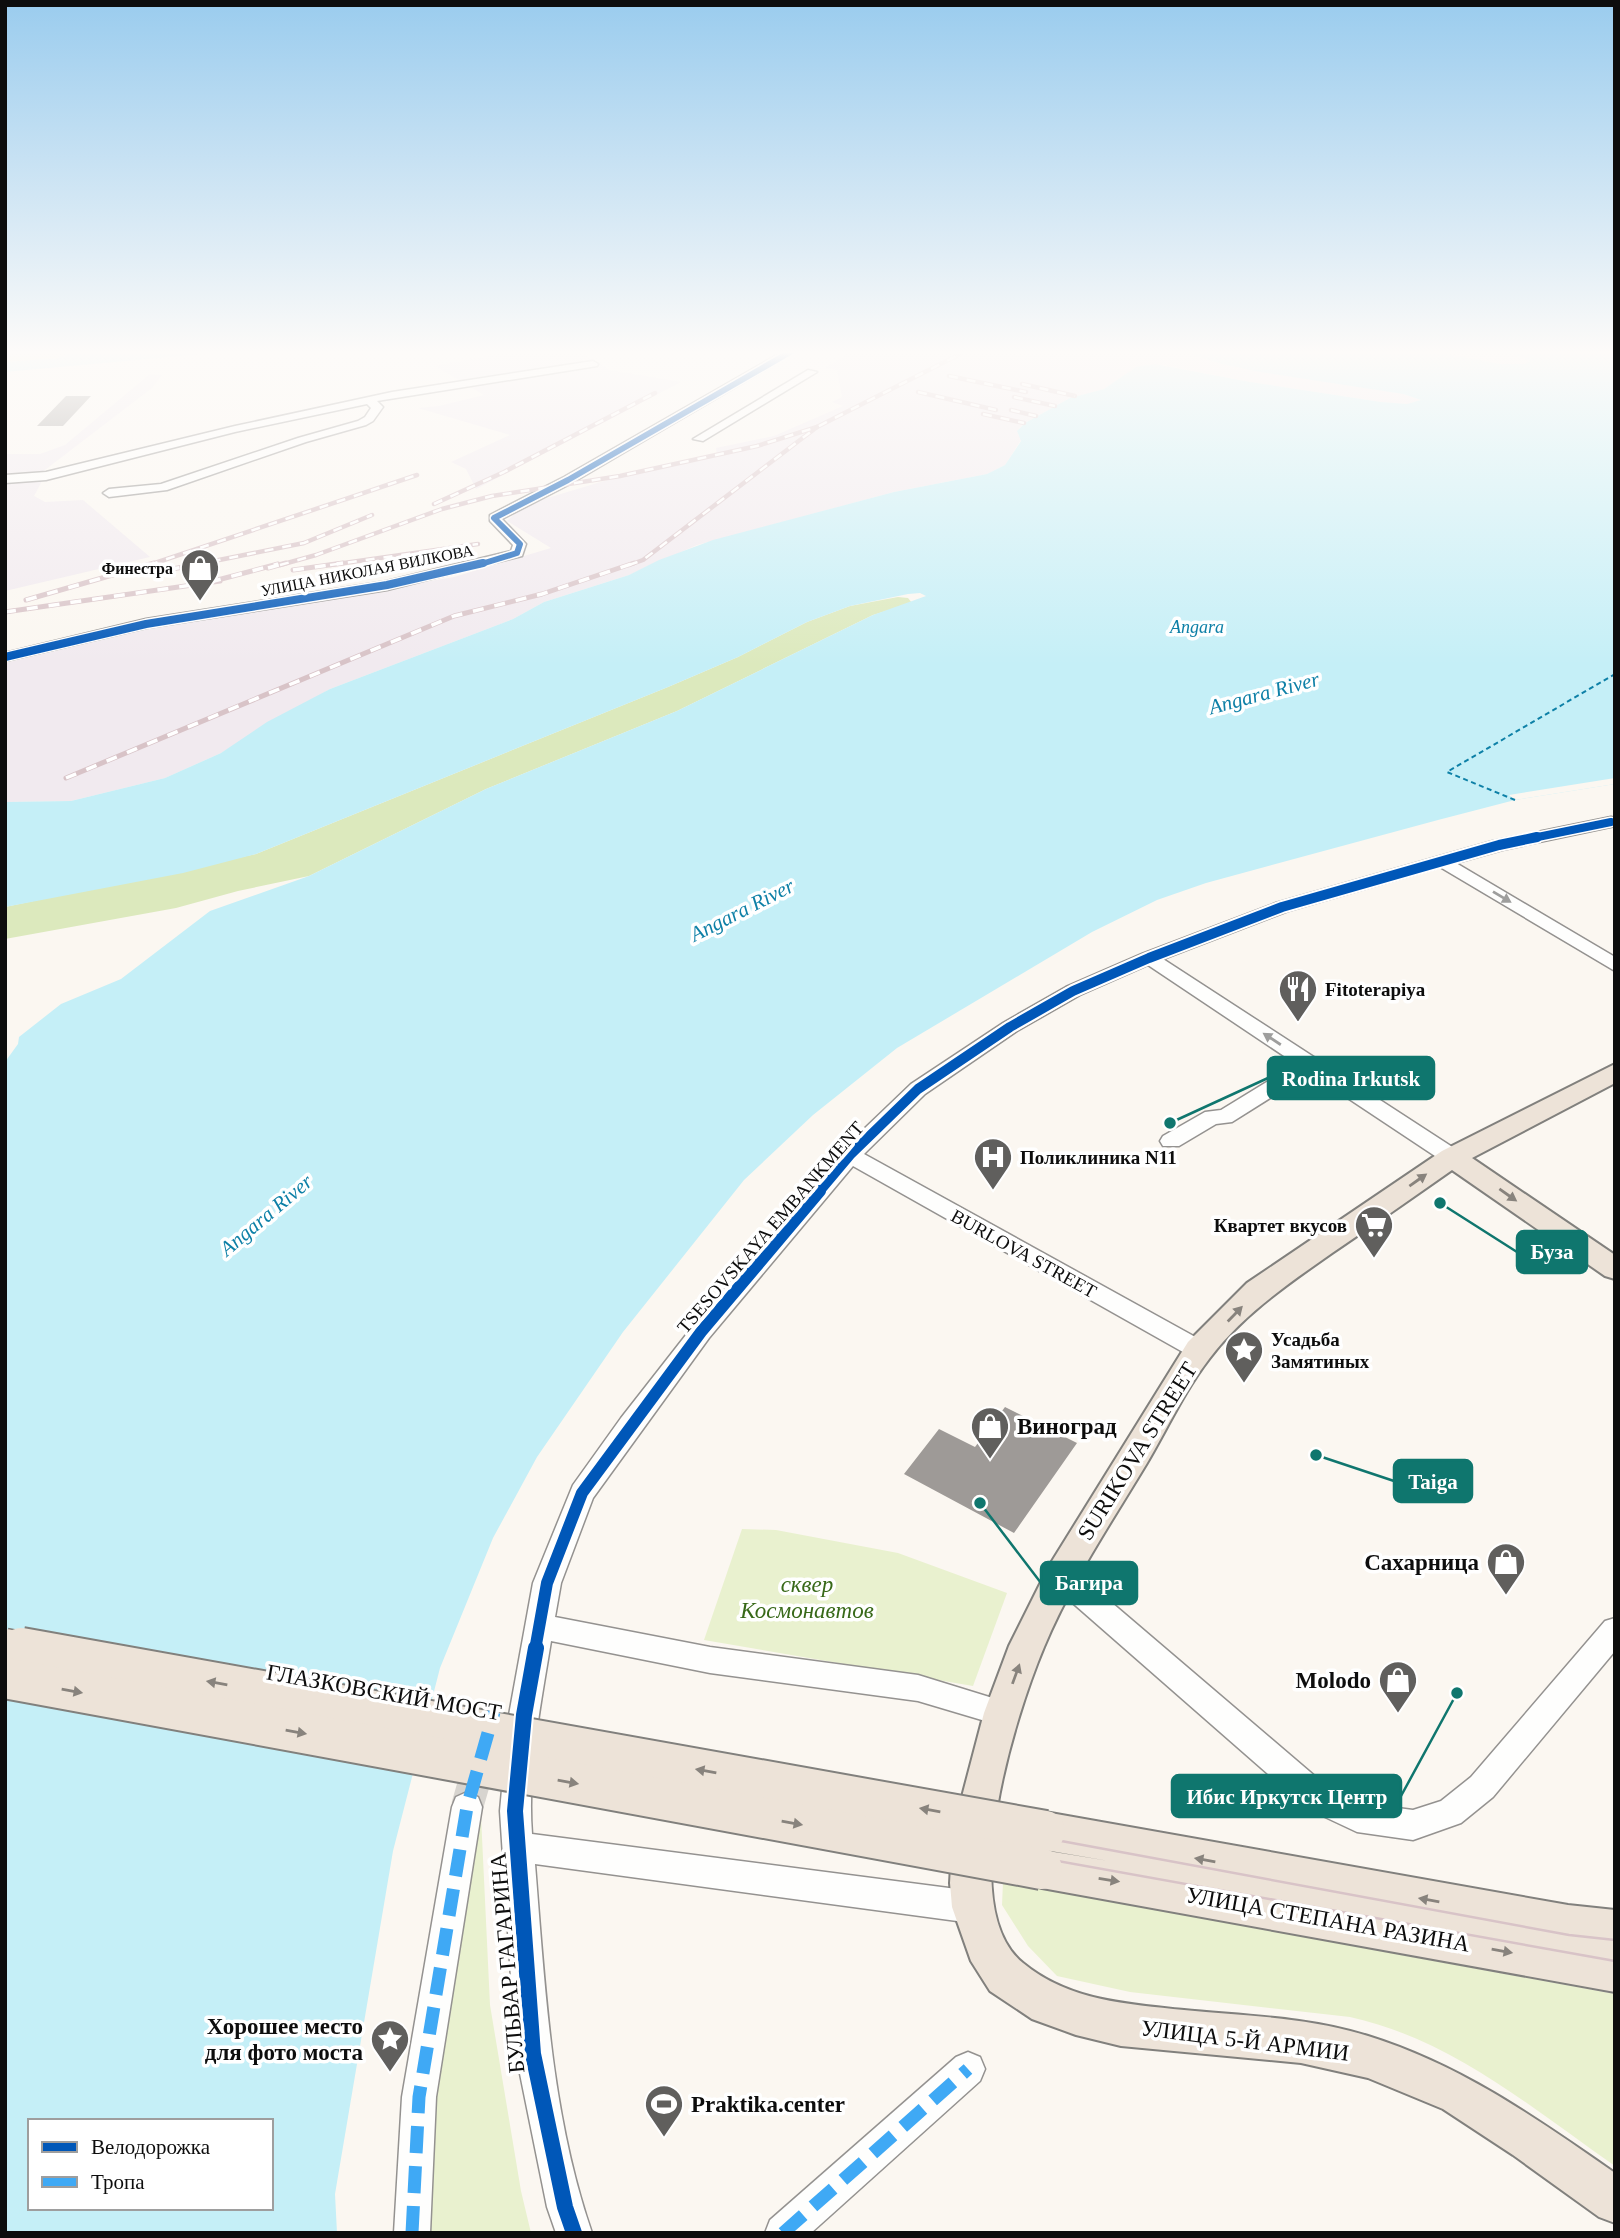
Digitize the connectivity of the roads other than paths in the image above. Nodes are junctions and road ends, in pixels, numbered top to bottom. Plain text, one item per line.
1 (132, 455) edge
2 (258, 455) edge
3 (611, 455) edge
4 (5, 479) edge
5 (109, 493) dead end
6 (5, 657) edge
7 (1611, 822) dead end
8 (1443, 862) junction
9 (1149, 958) junction
10 (1615, 965) edge
11 (1311, 1064) junction
12 (1615, 1072) edge
13 (1171, 1141) dead end
14 (850, 1155) junction
15 (1452, 1157) junction
16 (1615, 1269) edge
17 (1199, 1350) junction
18 (1060, 1576) junction
19 (539, 1626) junction
20 (1615, 1630) edge
21 (5, 1645) edge
22 (5, 1678) edge
23 (1002, 1713) junction
24 (467, 1807) tunnel mouth
25 (515, 1811) joint
26 (518, 1847) junction
27 (1044, 1850) junction
28 (972, 1908) junction
29 (1615, 1930) edge
30 (1615, 1971) edge
31 (1047, 2004) joint
32 (968, 2069) dead end
33 (1615, 2201) edge
34 (411, 2233) edge
35 (575, 2233) edge
36 (783, 2233) edge

1 - 4 street
2 - 5 street
3 - 6 street, УЛИЦА НИКОЛАЯ ВИЛКОВА
7 - 8 street, TSESOVSKAYA EMBANKMENT
8 - 9 street, TSESOVSKAYA EMBANKMENT
8 -> 10 street
11 -> 9 street
9 - 14 street, TSESOVSKAYA EMBANKMENT
11 - 13 street
11 - 15 street
12 - 15 main road, SURIKOVA STREET
14 - 17 street, BURLOVA STREET
14 - 19 street, TSESOVSKAYA EMBANKMENT
15 -> 16 main road
17 -> 15 main road, SURIKOVA STREET
17 - 18 main road, SURIKOVA STREET
18 - 20 street
23 -> 18 main road, SURIKOVA STREET
19 - 23 street
19 - 25 street, TSESOVSKAYA EMBANKMENT
27 -> 21 main road, ГЛАЗКОВСКИЙ МОСТ, bridge
22 -> 27 main road, bridge
23 - 28 main road, SURIKOVA STREET
24 - 34 street
25 - 26 street, БУЛЬВАР ГАГАРИНА
26 - 28 street
26 - 35 street, БУЛЬВАР ГАГАРИНА
29 -> 27 main road, УЛИЦА СТЕПАНА РАЗИНА
27 -> 30 main road, УЛИЦА СТЕПАНА РАЗИНА
28 - 31 main road, SURIKOVA STREET
31 - 33 main road, УЛИЦА 5-Й АРМИИ
32 - 36 street

